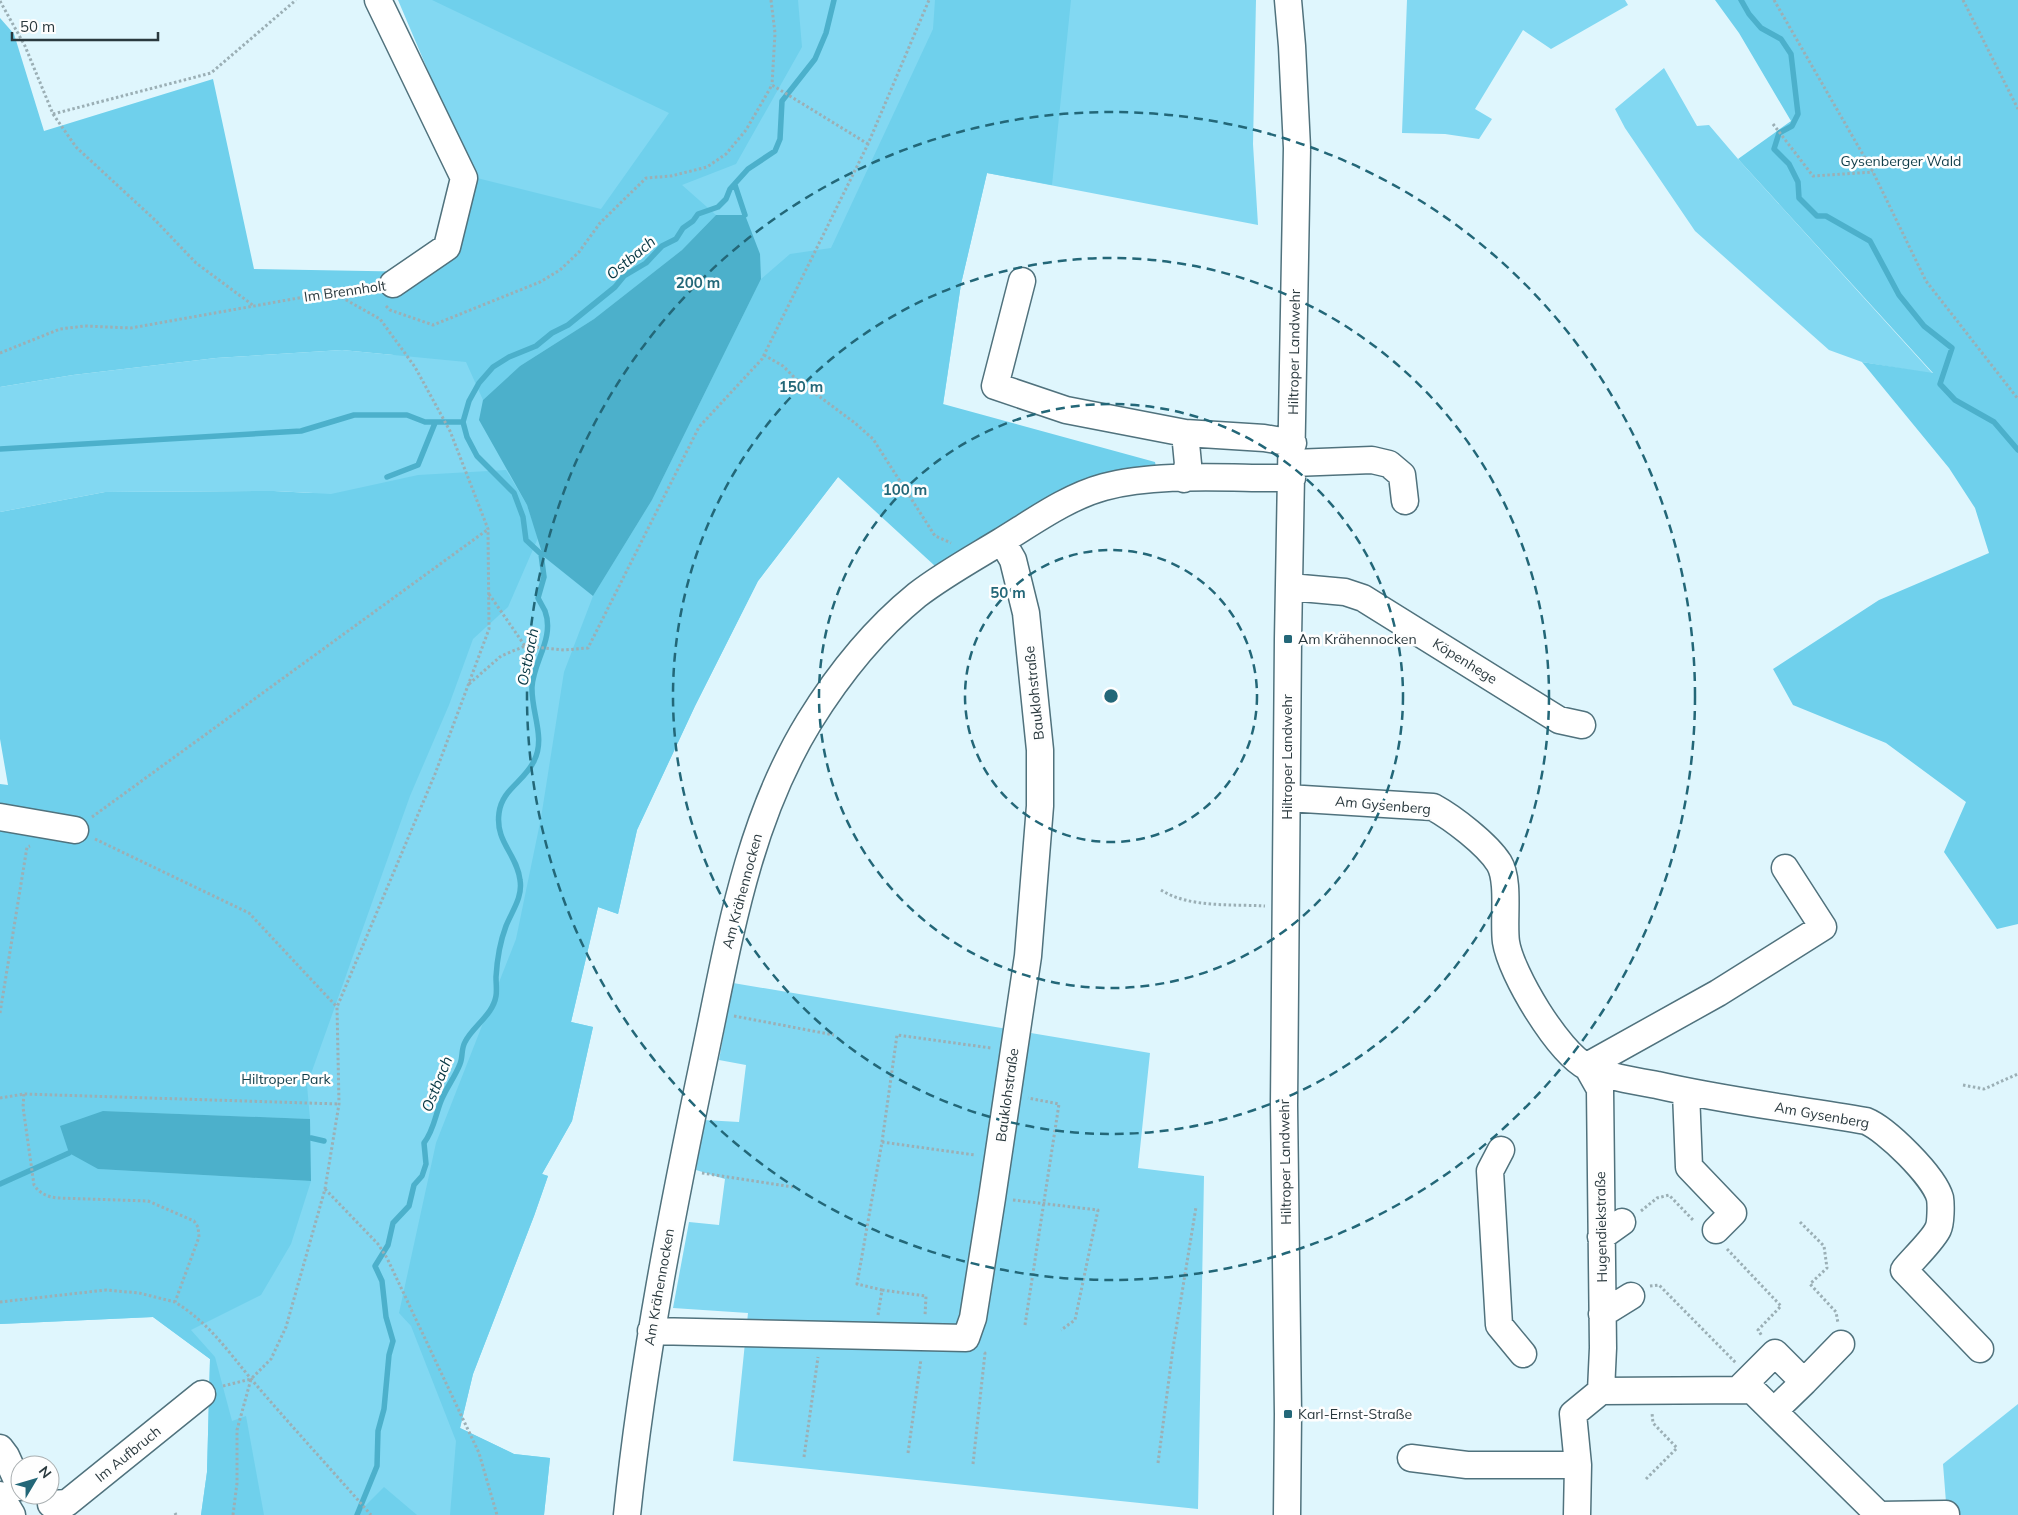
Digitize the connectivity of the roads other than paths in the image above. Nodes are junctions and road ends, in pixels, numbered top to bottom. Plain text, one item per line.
1 (378, 0) edge
2 (1288, 0) edge
3 (1022, 281) dead end
4 (381, 293) road end
5 (1185, 433) junction
6 (1293, 461) junction
7 (1184, 479) junction
8 (1405, 501) dead end
9 (991, 548) junction
10 (1290, 587) junction
11 (1582, 724) dead end
12 (1287, 798) junction
13 (0, 817) edge
14 (75, 830) road end
15 (1785, 868) dead end
16 (1586, 1066) junction
17 (1686, 1092) junction
18 (1501, 1150) dead end
19 (1622, 1222) road end
20 (1704, 1225) road end
21 (1601, 1237) junction
22 (1631, 1296) road end
23 (1602, 1314) junction
24 (651, 1331) junction
25 (1841, 1344) road end
26 (1980, 1349) dead end
27 (1523, 1354) dead end
28 (1804, 1382) junction
29 (1744, 1384) junction
30 (211, 1390) road end
31 (1601, 1391) junction
32 (1774, 1411) junction
33 (0, 1448) edge
34 (1410, 1458) dead end
35 (10, 1465) edge
36 (1578, 1465) junction
37 (0, 1495) edge
38 (60, 1504) edge
39 (1946, 1514) dead end
40 (12, 1515) edge
41 (627, 1515) edge
42 (1287, 1515) edge
43 (1577, 1515) edge

1 - 4 street, Im Brennholt
2 - 6 street, Hiltroper Landwehr
3 - 5 street
5 - 6 street
5 - 7 street
6 - 7 street, Am Krähennocken
6 - 8 street
6 - 10 street, Hiltroper Landwehr
7 - 9 street, Am Krähennocken
9 - 24 street, Am Krähennocken
9 - 24 street, Bauklohstraße
10 - 11 street, Köpenhege
10 - 12 street, Hiltroper Landwehr
12 - 16 street, Am Gysenberg
12 - 42 street, Hiltroper Landwehr
13 - 14 street
15 - 16 street
16 - 17 street, Am Gysenberg
16 - 21 street, Hugendiekstraße
17 - 20 street
17 - 26 street, Am Gysenberg
18 - 27 street
19 - 21 street
21 - 23 street, Hugendiekstraße
22 - 23 street
23 - 31 street, Hugendiekstraße
24 - 41 street, Am Krähennocken
25 - 28 street
28 - 29 street
28 - 32 street
29 - 31 street
29 - 32 street
30 - 38 street, Im Aufbruch
31 - 36 street
32 - 39 street
33 - 35 street
34 - 36 street
36 - 43 street
37 - 40 street

